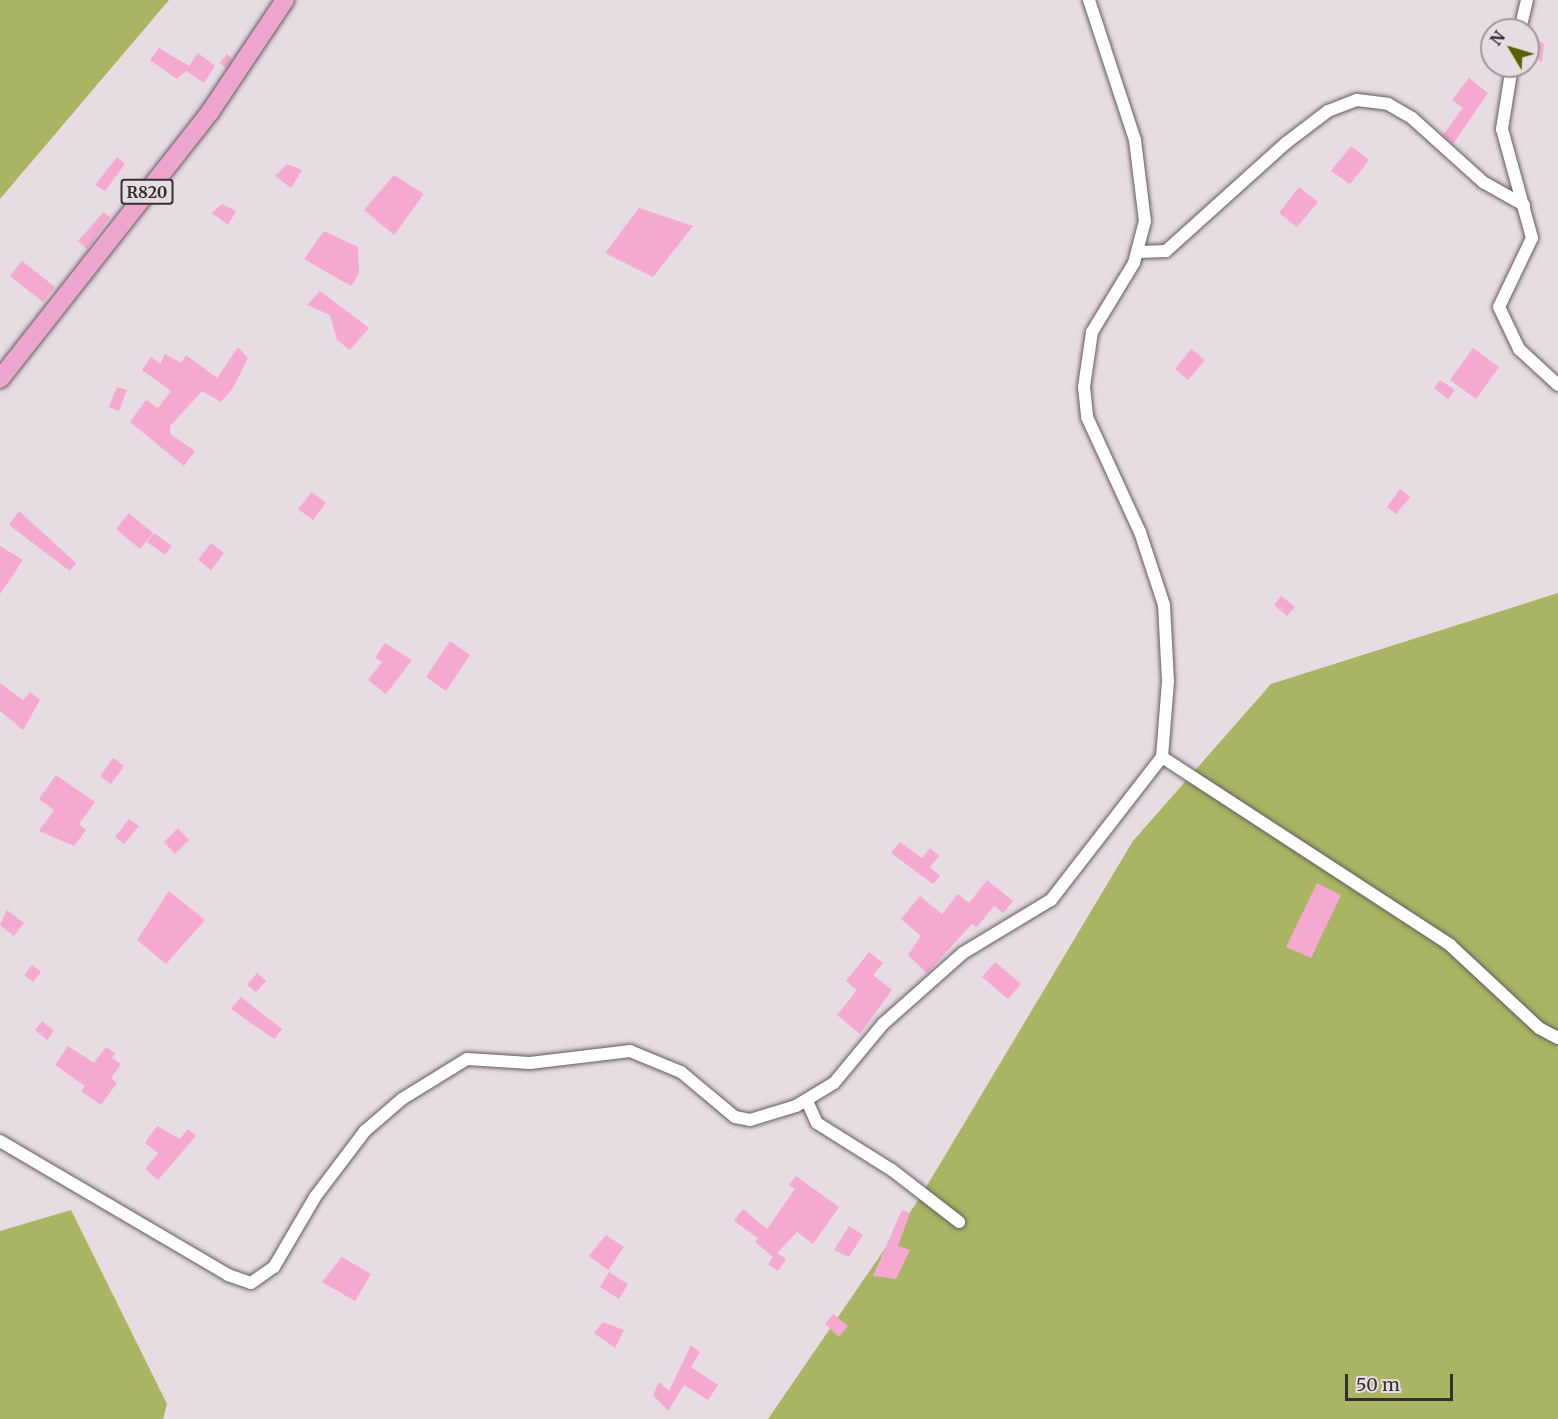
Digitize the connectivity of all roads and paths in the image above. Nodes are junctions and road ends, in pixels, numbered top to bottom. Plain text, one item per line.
1 (285, 0) edge
2 (1089, 0) edge
3 (1527, 0) edge
4 (1523, 18) edge
5 (1510, 78) edge
6 (1524, 205) junction
7 (1139, 252) junction
8 (0, 379) edge
9 (1558, 385) edge
10 (1162, 757) junction
11 (1558, 1038) edge
12 (807, 1101) junction
13 (0, 1141) edge
14 (959, 1222) dead end

1 - 8 main road, R820
2 - 7 street
3 - 4 street
5 - 6 street
6 - 7 street
6 - 9 street
7 - 10 street
10 - 11 street
10 - 12 street
12 - 13 street
12 - 14 street

